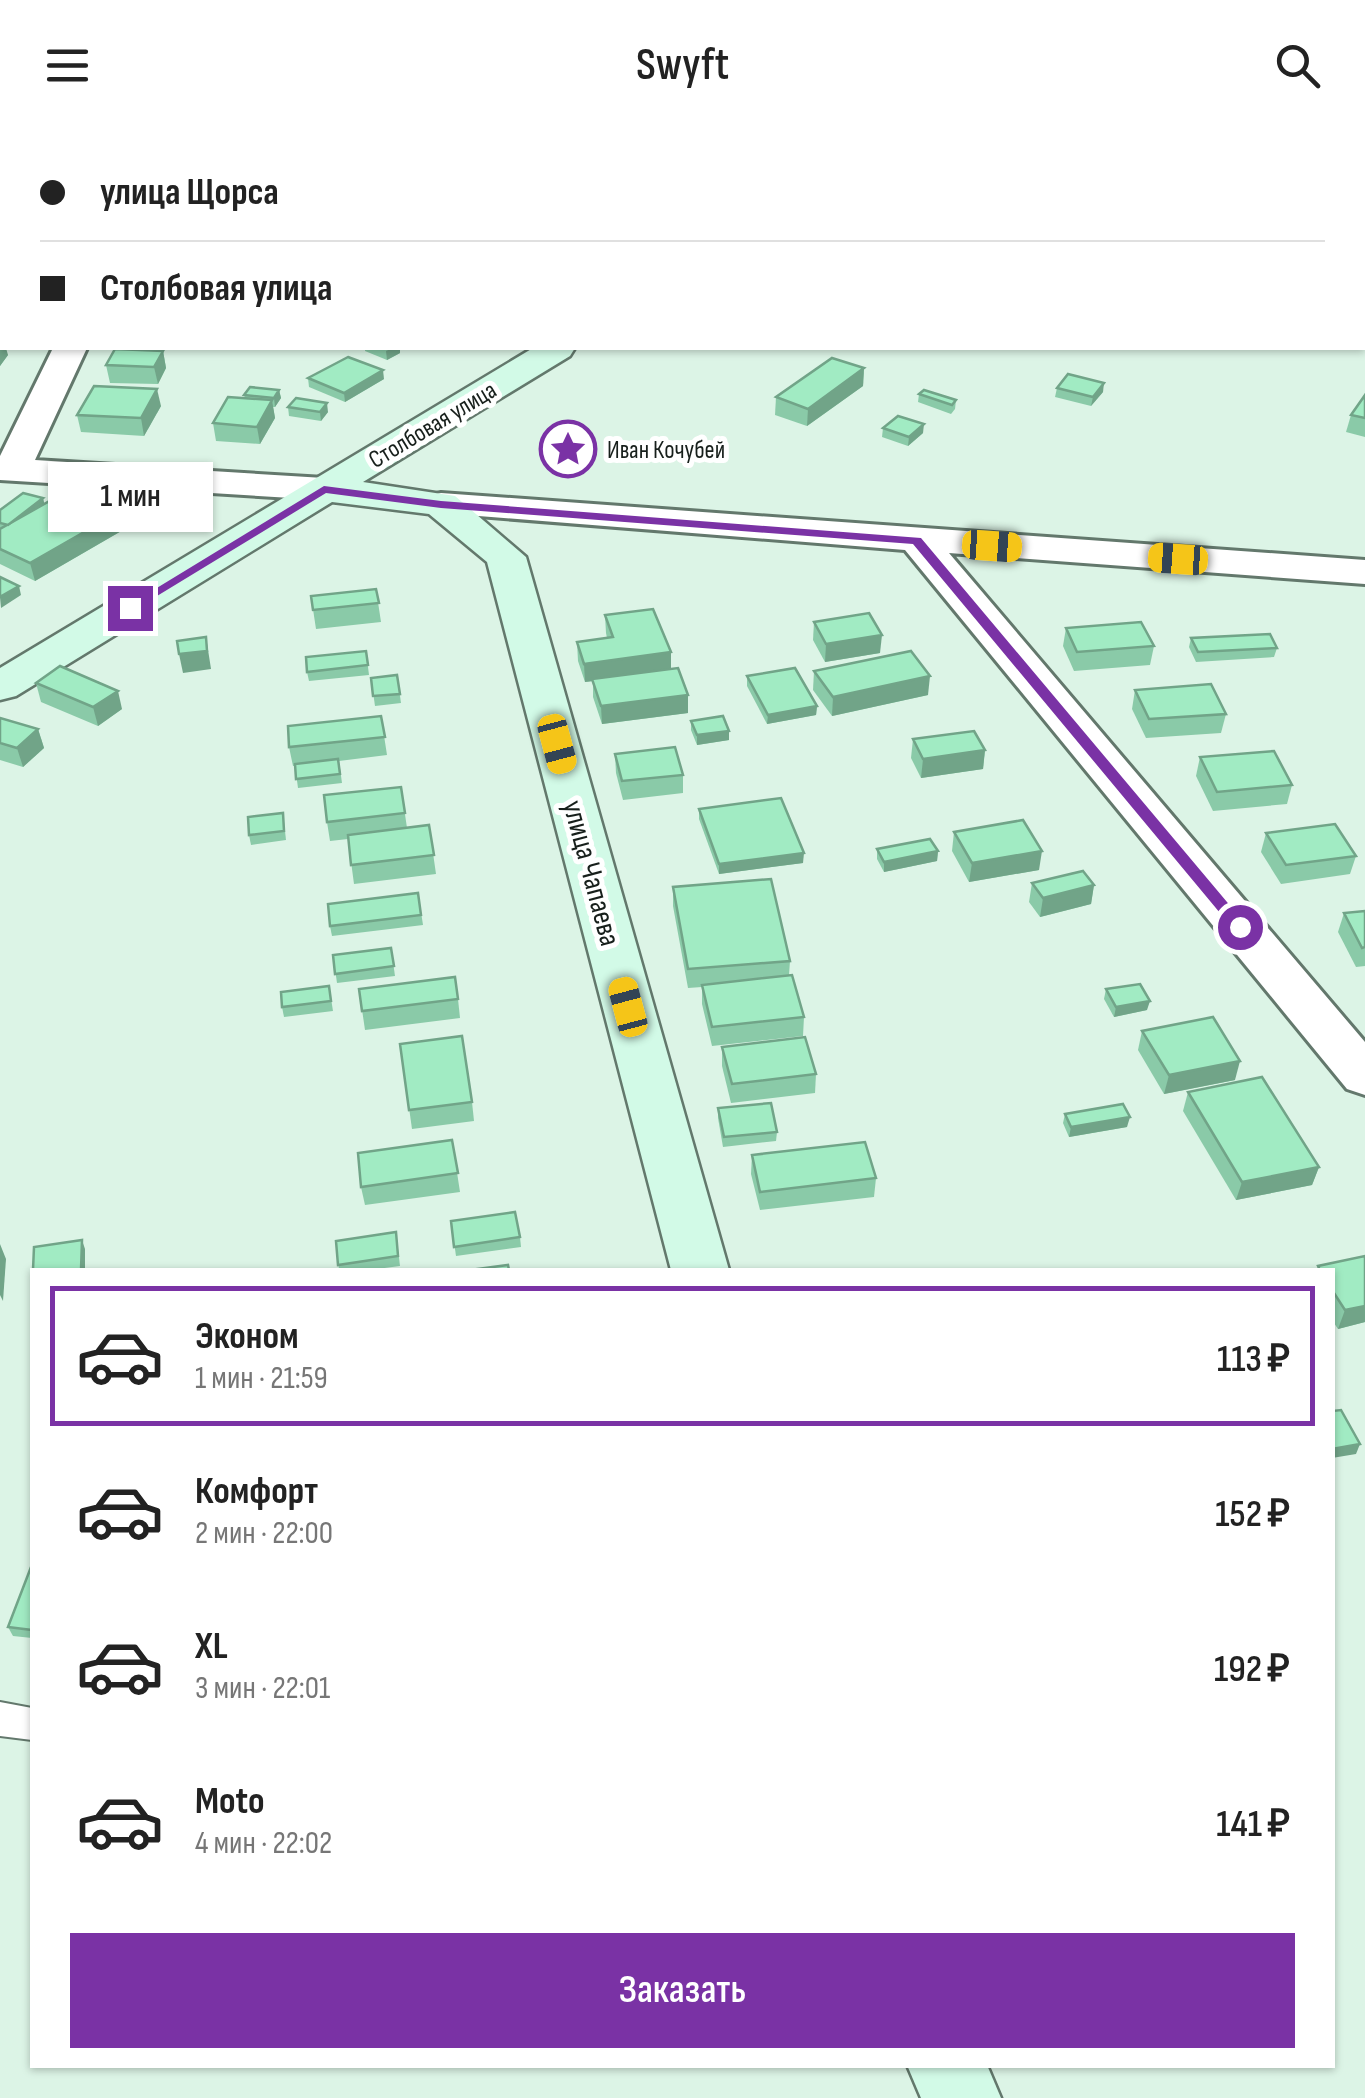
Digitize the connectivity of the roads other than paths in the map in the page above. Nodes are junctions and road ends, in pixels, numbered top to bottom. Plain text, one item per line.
1 (69, 350) edge
2 (554, 350) edge
3 (6, 470) edge
4 (324, 489) junction
5 (441, 504) junction
6 (917, 540) junction
7 (1365, 572) edge
8 (0, 687) edge
9 (1365, 1076) edge
10 (699, 1268) edge
11 (0, 1719) edge
12 (30, 1724) edge
13 (949, 2068) edge
14 (961, 2098) edge

1 - 3 street
2 - 4 main road, Столбовая улица
3 - 4 street
4 - 5 main road
4 - 8 main road, Столбовая улица
5 - 6 street
5 - 10 main road, улица Чапаева
6 - 7 street
6 - 9 street
11 - 12 lane
13 - 14 main road

